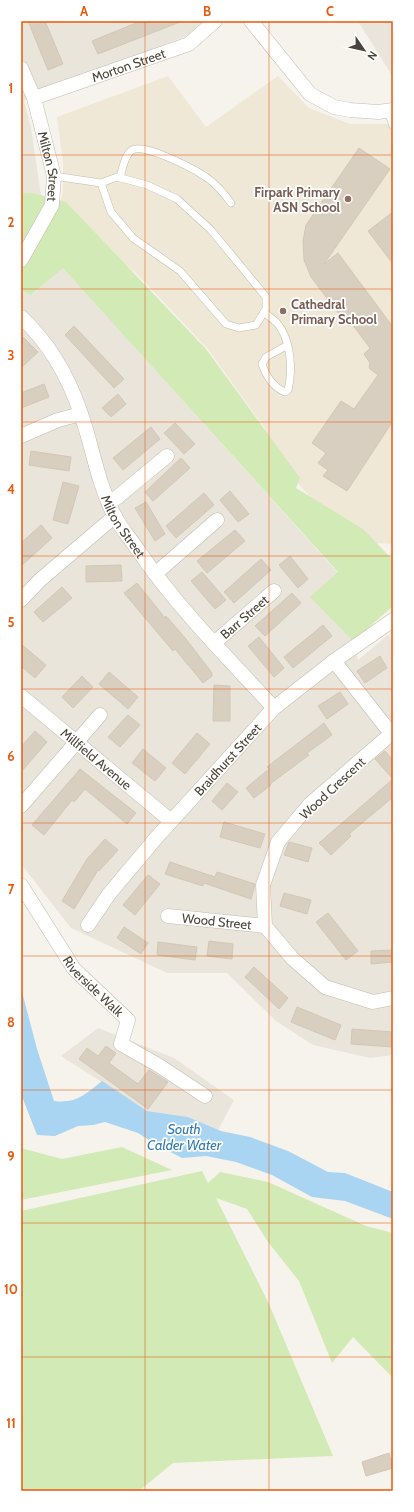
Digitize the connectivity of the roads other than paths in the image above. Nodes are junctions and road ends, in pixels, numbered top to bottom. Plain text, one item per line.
1 (215, 21) edge
2 (251, 21) edge
3 (21, 68) edge
4 (34, 98) junction
5 (391, 110) edge
6 (393, 126) edge
7 (54, 176) junction
8 (120, 178) junction
9 (101, 183) junction
10 (231, 203) dead end
11 (21, 260) edge
12 (264, 312) junction
13 (21, 317) edge
14 (286, 346) junction
15 (81, 414) junction
16 (21, 436) edge
17 (167, 456) dead end
18 (112, 510) junction
19 (217, 520) dead end
20 (155, 574) junction
21 (274, 591) dead end
22 (21, 600) edge
23 (393, 620) edge
24 (214, 643) junction
25 (334, 661) junction
26 (21, 696) edge
27 (274, 708) junction
28 (100, 715) dead end
29 (392, 735) edge
30 (76, 742) junction
31 (21, 806) edge
32 (171, 821) junction
33 (21, 885) edge
34 (168, 916) dead end
35 (88, 925) dead end
36 (265, 926) junction
37 (393, 998) edge
38 (205, 1096) dead end

1 - 4 street, Morton Street
2 - 5 street
3 - 4 street, Milton Street
4 - 7 street, Milton Street
5 - 6 lane
7 - 9 lane
7 - 11 street, Milton Street
8 - 9 lane
8 - 10 lane
8 - 12 lane
9 - 12 lane
12 - 14 lane
13 - 15 street, Milton Street
14 - 14 lane
15 - 16 street
15 - 18 street, Milton Street
17 - 18 street
18 - 20 street, Milton Street
18 - 22 street
19 - 20 street
20 - 24 street, Milton Street
21 - 24 street, Barr Street
23 - 25 street, Braidhurst Street
24 - 27 street, Milton Street
25 - 27 street, Braidhurst Street
25 - 29 street, Wood Crescent
26 - 30 street, Millfield Avenue
27 - 32 street, Braidhurst Street
28 - 30 street
29 - 36 street, Wood Crescent
30 - 31 street
30 - 32 street, Millfield Avenue
32 - 35 street, Braidhurst Street
33 - 38 street, Riverside Walk
34 - 36 street, Wood Street
36 - 37 street

